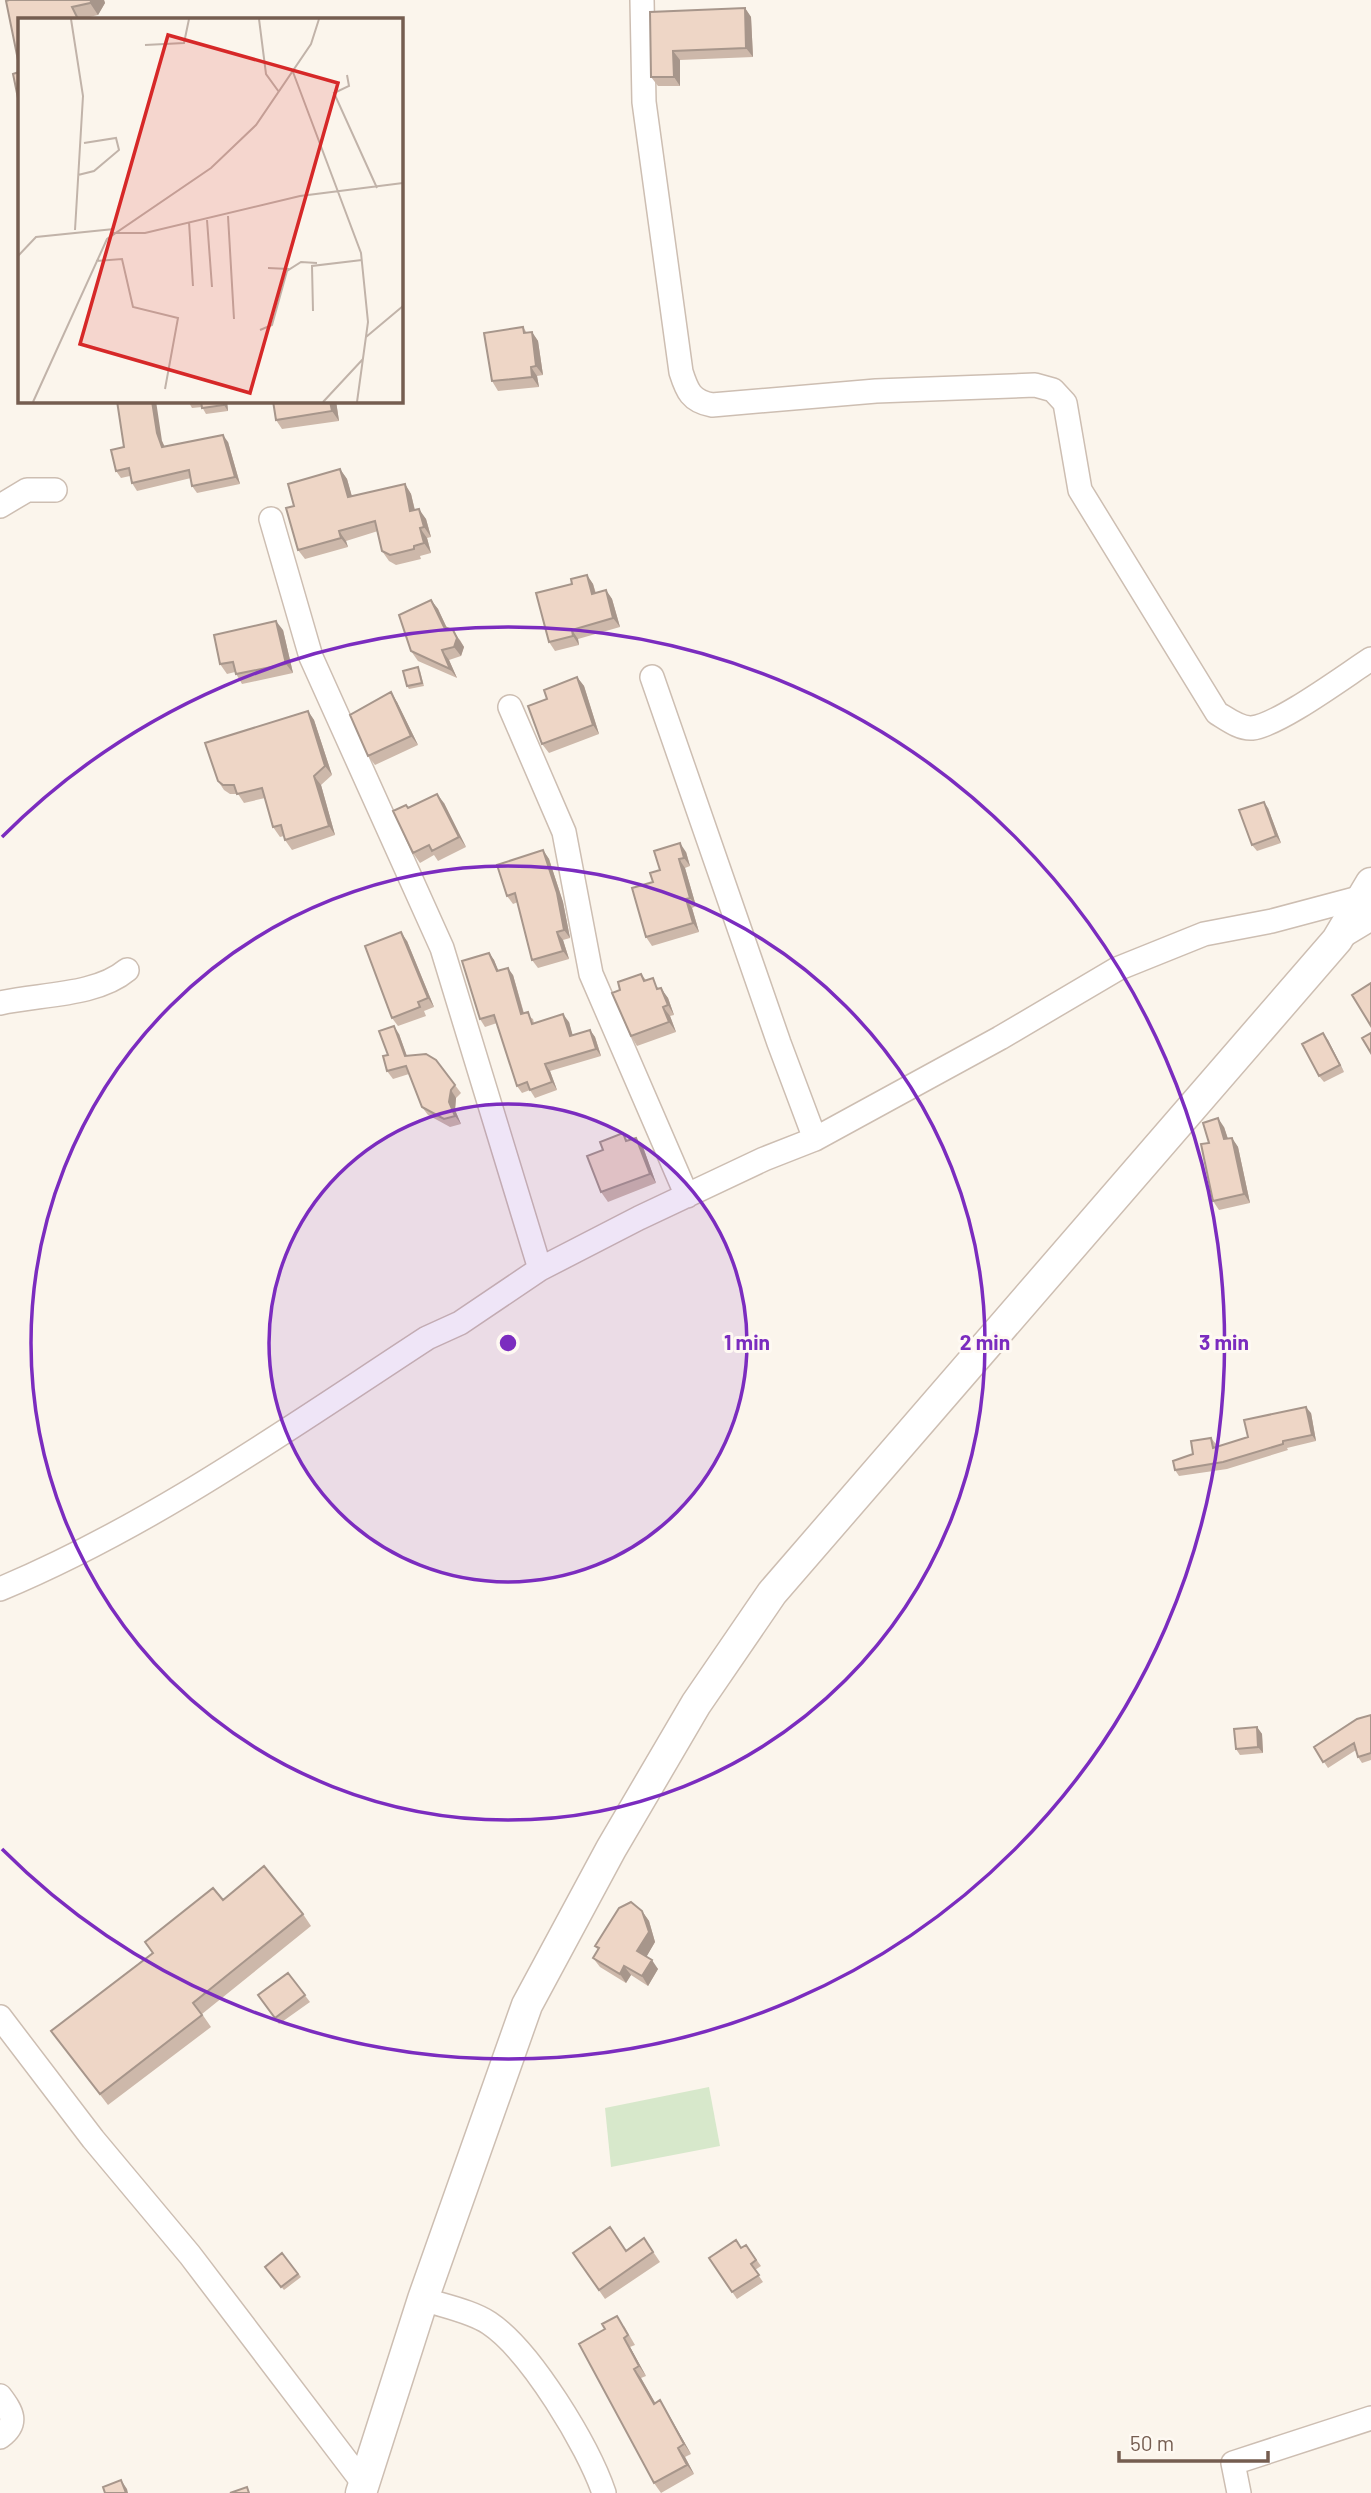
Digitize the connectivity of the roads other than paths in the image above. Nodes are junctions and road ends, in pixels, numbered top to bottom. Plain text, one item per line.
1 (642, 0) edge
2 (55, 490) dead end
3 (0, 506) edge
4 (271, 519) dead end
5 (1371, 659) edge
6 (652, 677) dead end
7 (510, 707) dead end
8 (1368, 900) edge
9 (127, 970) dead end
10 (0, 1003) edge
11 (815, 1139) junction
12 (687, 1196) junction
13 (540, 1269) junction
14 (0, 1589) edge
15 (0, 2017) edge
16 (423, 2299) junction
17 (0, 2396) edge
18 (1371, 2418) edge
19 (0, 2437) edge
20 (362, 2488) edge
21 (604, 2493) edge
22 (1240, 2493) edge

1 - 5 street
2 - 3 street
4 - 13 street
6 - 11 street
7 - 12 street
8 - 11 street
8 - 16 street
9 - 10 street
11 - 12 street
12 - 13 street
13 - 14 street
15 - 20 street
16 - 20 street
16 - 21 street
17 - 19 street
18 - 22 street

